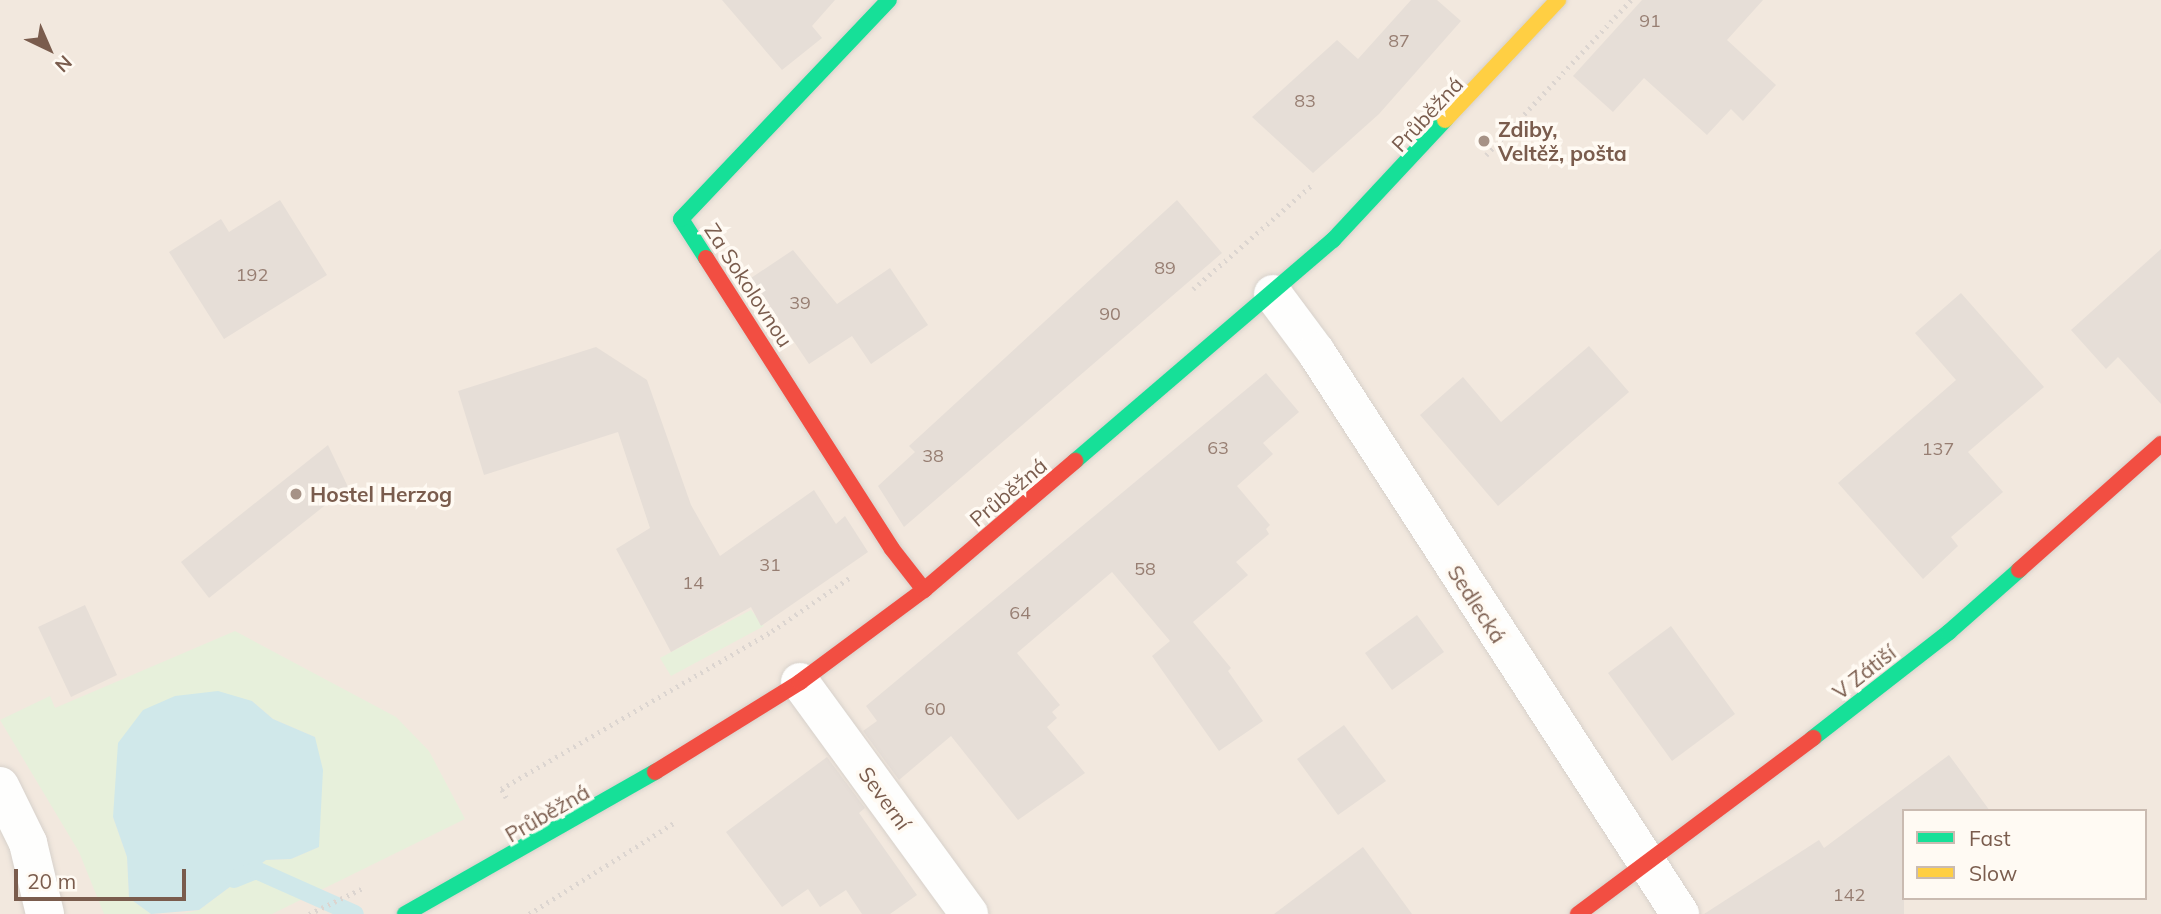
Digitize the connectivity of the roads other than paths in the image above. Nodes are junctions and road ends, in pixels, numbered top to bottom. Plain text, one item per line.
1 (889, 0) edge
2 (1558, 0) edge
3 (1273, 294) junction
4 (2161, 444) edge
5 (924, 590) junction
6 (800, 682) junction
7 (0, 786) edge
8 (1646, 867) junction
9 (45, 914) edge
10 (405, 914) edge
11 (969, 914) edge
12 (1578, 914) edge
13 (1680, 914) edge

1 - 5 street, Za Sokolovnou
2 - 3 street, Průběžná
3 - 5 street, Průběžná
3 - 8 street, Sedlecká
4 - 8 street, V Zátiší
5 - 6 street, Průběžná
6 - 10 street, Průběžná
6 - 11 street, Severní
7 - 9 street
8 - 12 street, V Zátiší
8 - 13 street, Sedlecká

